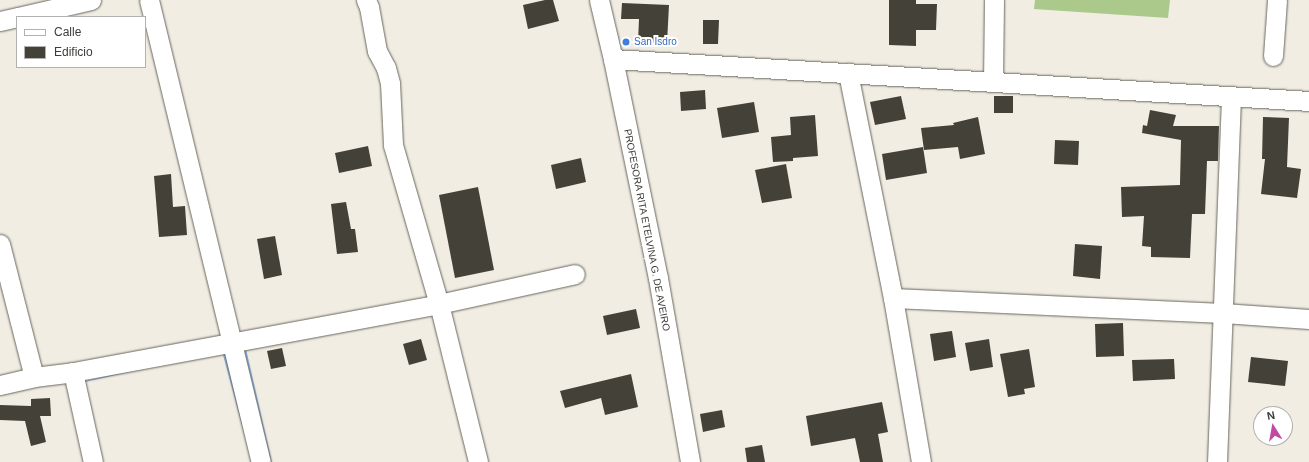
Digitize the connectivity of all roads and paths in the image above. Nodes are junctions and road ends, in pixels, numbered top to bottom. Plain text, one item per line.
1 (91, 0) edge
2 (149, 0) edge
3 (366, 0) edge
4 (599, 0) edge
5 (994, 0) edge
6 (1277, 0) edge
7 (22, 16) edge
8 (16, 17) edge
9 (0, 21) edge
10 (1273, 56) dead end
11 (613, 60) junction
12 (848, 73) junction
13 (993, 82) junction
14 (1231, 96) junction
15 (1309, 101) edge
16 (0, 244) edge
17 (576, 274) dead end
18 (894, 298) junction
19 (439, 304) junction
20 (1223, 313) junction
21 (1309, 319) edge
22 (233, 342) junction
23 (73, 372) junction
24 (34, 377) junction
25 (0, 385) edge
26 (93, 462) edge
27 (261, 462) edge
28 (478, 462) edge
29 (690, 462) edge
30 (921, 462) edge
31 (1217, 462) edge

1 - 7 street
2 - 22 street
3 - 19 street
4 - 11 street, PROFESORA RITA ETELVINA G. DE AVEIRO
5 - 13 street
6 - 10 street
8 - 9 street
11 - 12 street
11 - 29 street, PROFESORA RITA ETELVINA G. DE AVEIRO
12 - 13 street
12 - 18 street
13 - 14 street
14 - 15 street
14 - 20 street
16 - 24 street
17 - 19 street
18 - 20 street
18 - 30 street
19 - 22 street
19 - 28 street
20 - 21 street
20 - 31 street
22 - 23 street
22 - 27 street
23 - 24 street
23 - 26 street
24 - 25 street

